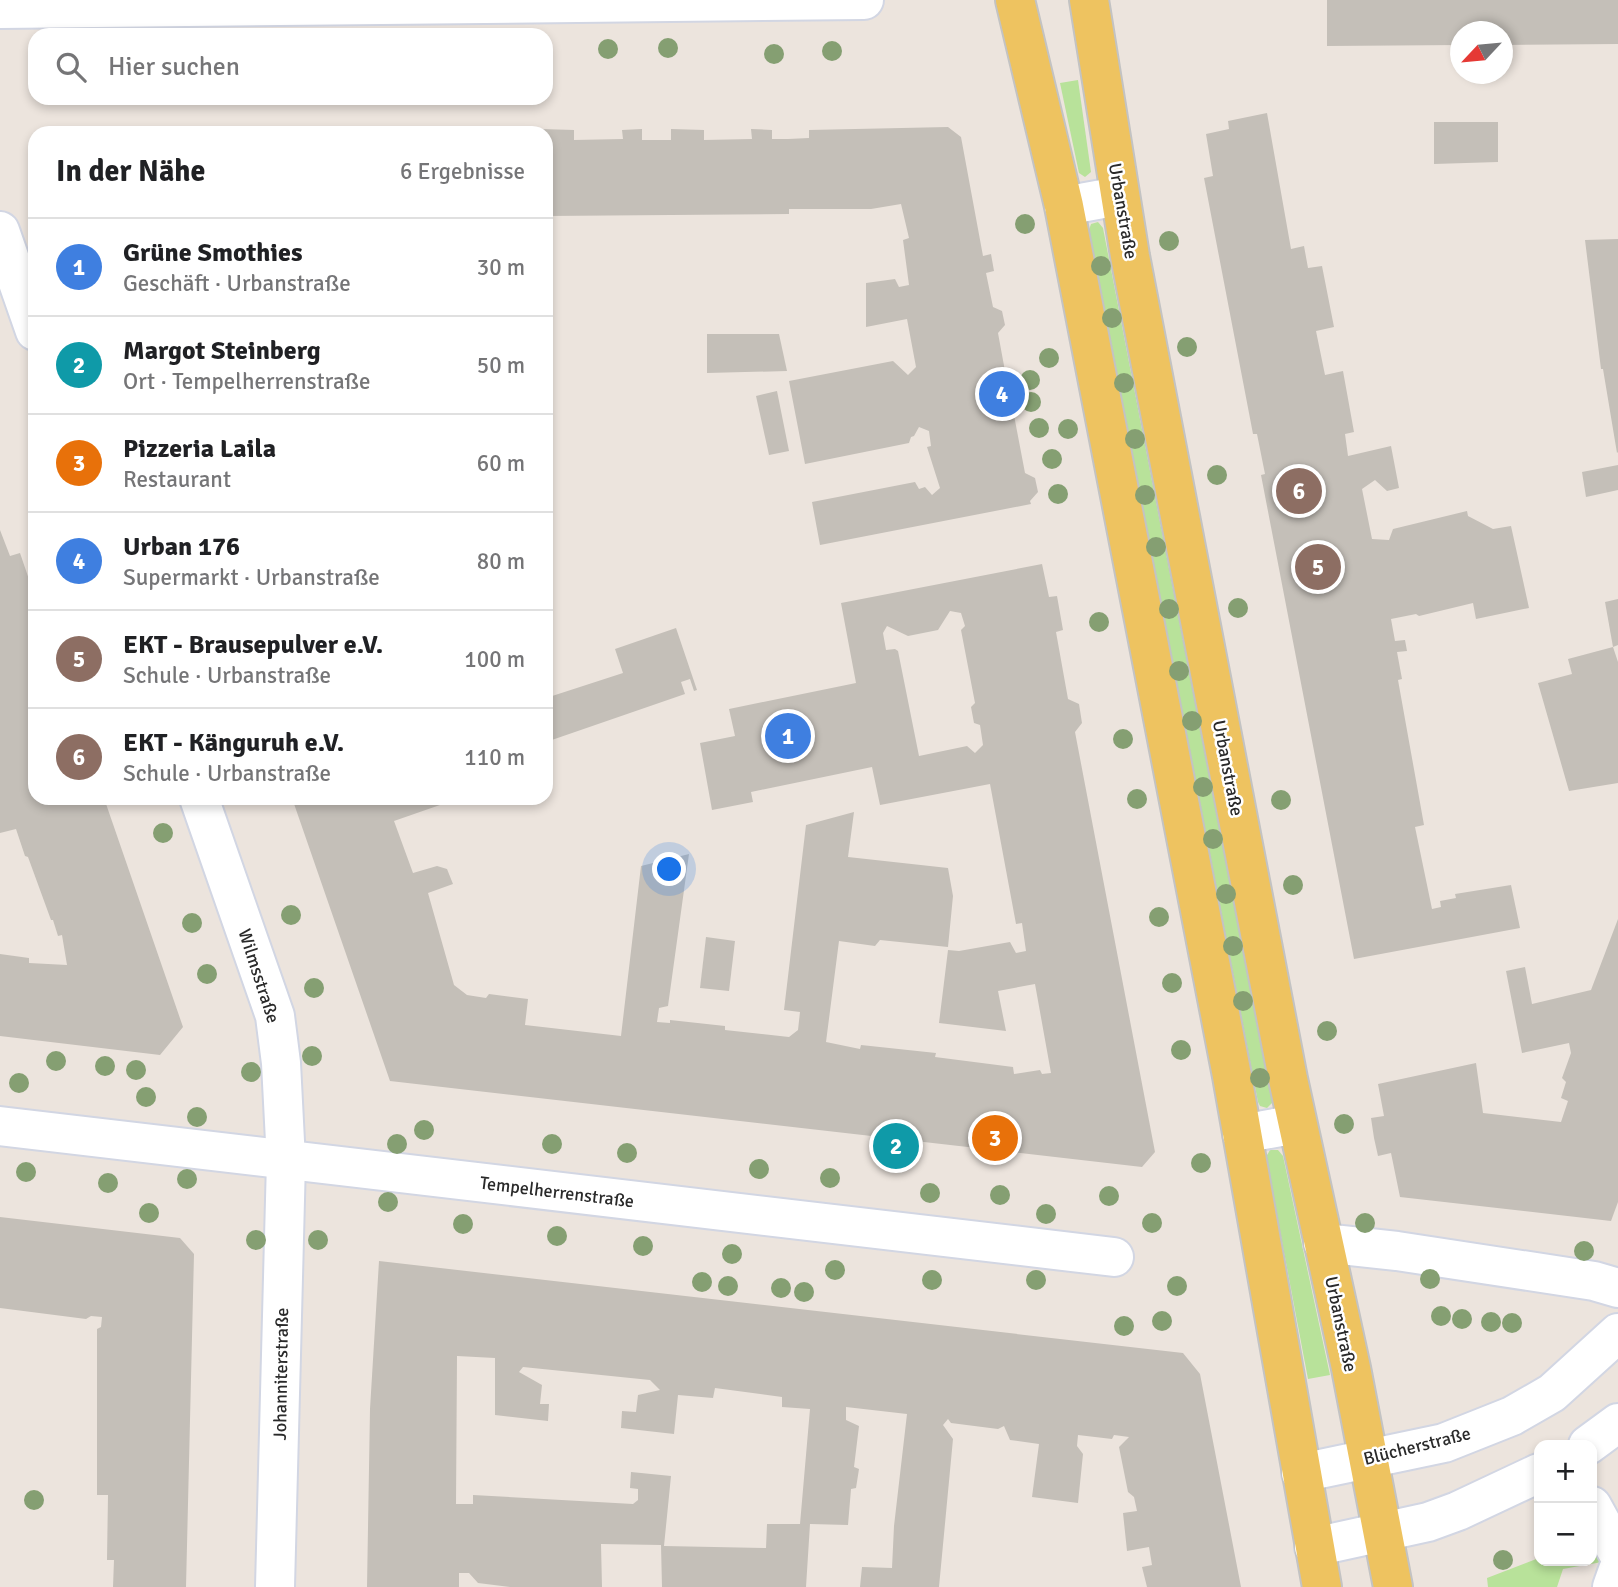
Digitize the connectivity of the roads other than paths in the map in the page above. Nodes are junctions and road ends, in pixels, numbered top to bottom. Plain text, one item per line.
1 (864, 0) edge
2 (1015, 0) edge
3 (1090, 0) edge
4 (0, 9) edge
5 (1119, 195) junction
6 (1064, 206) junction
7 (0, 231) edge
8 (28, 311) edge
9 (201, 805) edge
10 (1297, 1124) junction
11 (0, 1126) edge
12 (1242, 1133) junction
13 (286, 1161) junction
14 (1323, 1242) junction
15 (1114, 1257) dead end
16 (1618, 1288) edge
17 (1618, 1333) edge
18 (1618, 1423) edge
19 (1595, 1440) edge
20 (1368, 1459) junction
21 (1301, 1473) junction
22 (1534, 1475) edge
23 (1597, 1515) edge
24 (1383, 1533) junction
25 (1314, 1547) junction
26 (1618, 1553) edge
27 (1618, 1570) edge
28 (275, 1587) edge
29 (1322, 1587) edge
30 (1393, 1587) edge
31 (1612, 1587) edge

1 - 4 street
2 - 6 main road
3 - 5 main road, Urbanstraße
5 - 6 street
5 - 10 main road, Urbanstraße
6 - 12 main road
7 - 8 street
9 - 13 street, Wilmsstraße
10 - 12 street
10 - 14 main road, Urbanstraße
11 - 13 street, Tempelherrenstraße
12 - 21 main road
13 - 15 street, Tempelherrenstraße
13 - 28 street, Johanniterstraße
14 - 16 street
14 - 20 main road, Urbanstraße
17 - 20 street, Blücherstraße
18 - 19 street
20 - 21 street, Blücherstraße
20 - 24 main road, Urbanstraße
21 - 25 main road
22 - 24 street
23 - 26 street
24 - 25 street
24 - 30 main road
25 - 29 main road
27 - 31 street

